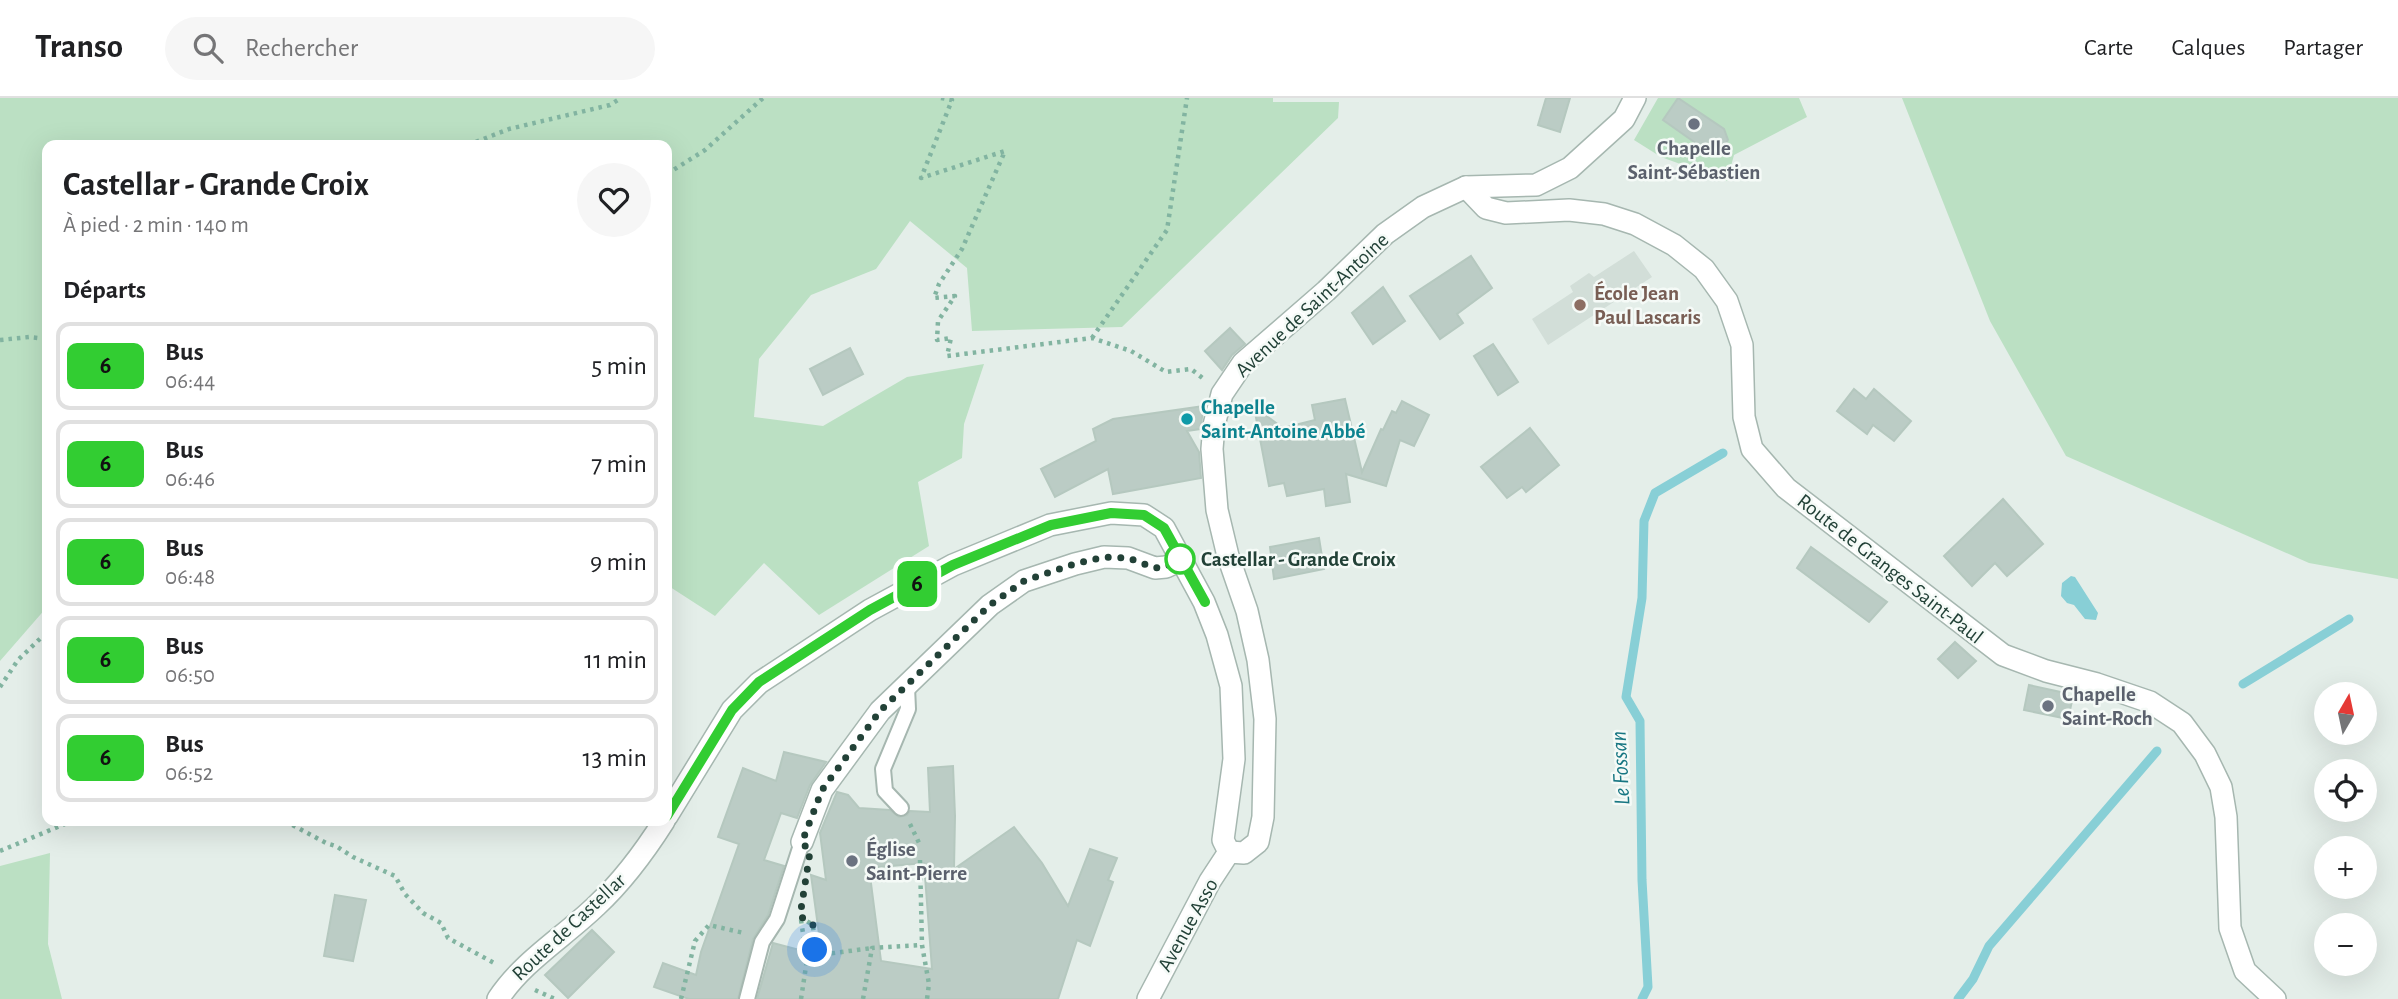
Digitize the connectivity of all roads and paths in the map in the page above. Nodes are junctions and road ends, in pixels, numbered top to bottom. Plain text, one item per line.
1 (621, 98) edge
2 (762, 98) edge
3 (941, 98) edge
4 (1187, 98) edge
5 (1635, 98) edge
6 (481, 140) edge
7 (672, 171) edge
8 (1466, 187) junction
9 (42, 338) edge
10 (1092, 338) junction
11 (0, 340) edge
12 (1222, 394) junction
13 (1181, 560) junction
14 (42, 637) edge
15 (0, 687) edge
16 (907, 687) junction
17 (672, 808) edge
18 (901, 808) dead end
19 (60, 826) edge
20 (294, 826) edge
21 (661, 826) edge
22 (802, 842) joint
23 (0, 851) edge
24 (1229, 852) junction
25 (920, 860) dead end
26 (762, 942) junction
27 (922, 945) junction
28 (872, 948) junction
29 (512, 978) junction
30 (498, 999) edge
31 (681, 999) edge
32 (747, 999) edge
33 (801, 999) edge
34 (863, 999) edge
35 (927, 999) edge
36 (1148, 999) edge
37 (2275, 999) edge

1 - 6 path
2 - 7 path
3 - 10 path
4 - 10 path
5 - 8 street
8 - 12 street, Avenue de Saint-Antoine
8 - 37 street, Route de Granges Saint-Paul
9 - 11 path
10 - 12 path
12 - 24 street, Avenue de Saint-Antoine
13 - 16 street
13 - 17 street
13 - 24 street
14 - 15 path
16 - 18 lane
16 - 22 street
19 - 23 path
20 - 29 path
21 - 29 street, Route de Castellar
22 - 26 lane
24 - 36 street, Avenue Asso
25 - 27 path
26 - 31 path
26 - 32 lane
27 - 28 path
27 - 35 path
28 - 33 path
28 - 34 path
29 - 30 street, Route de Castellar

